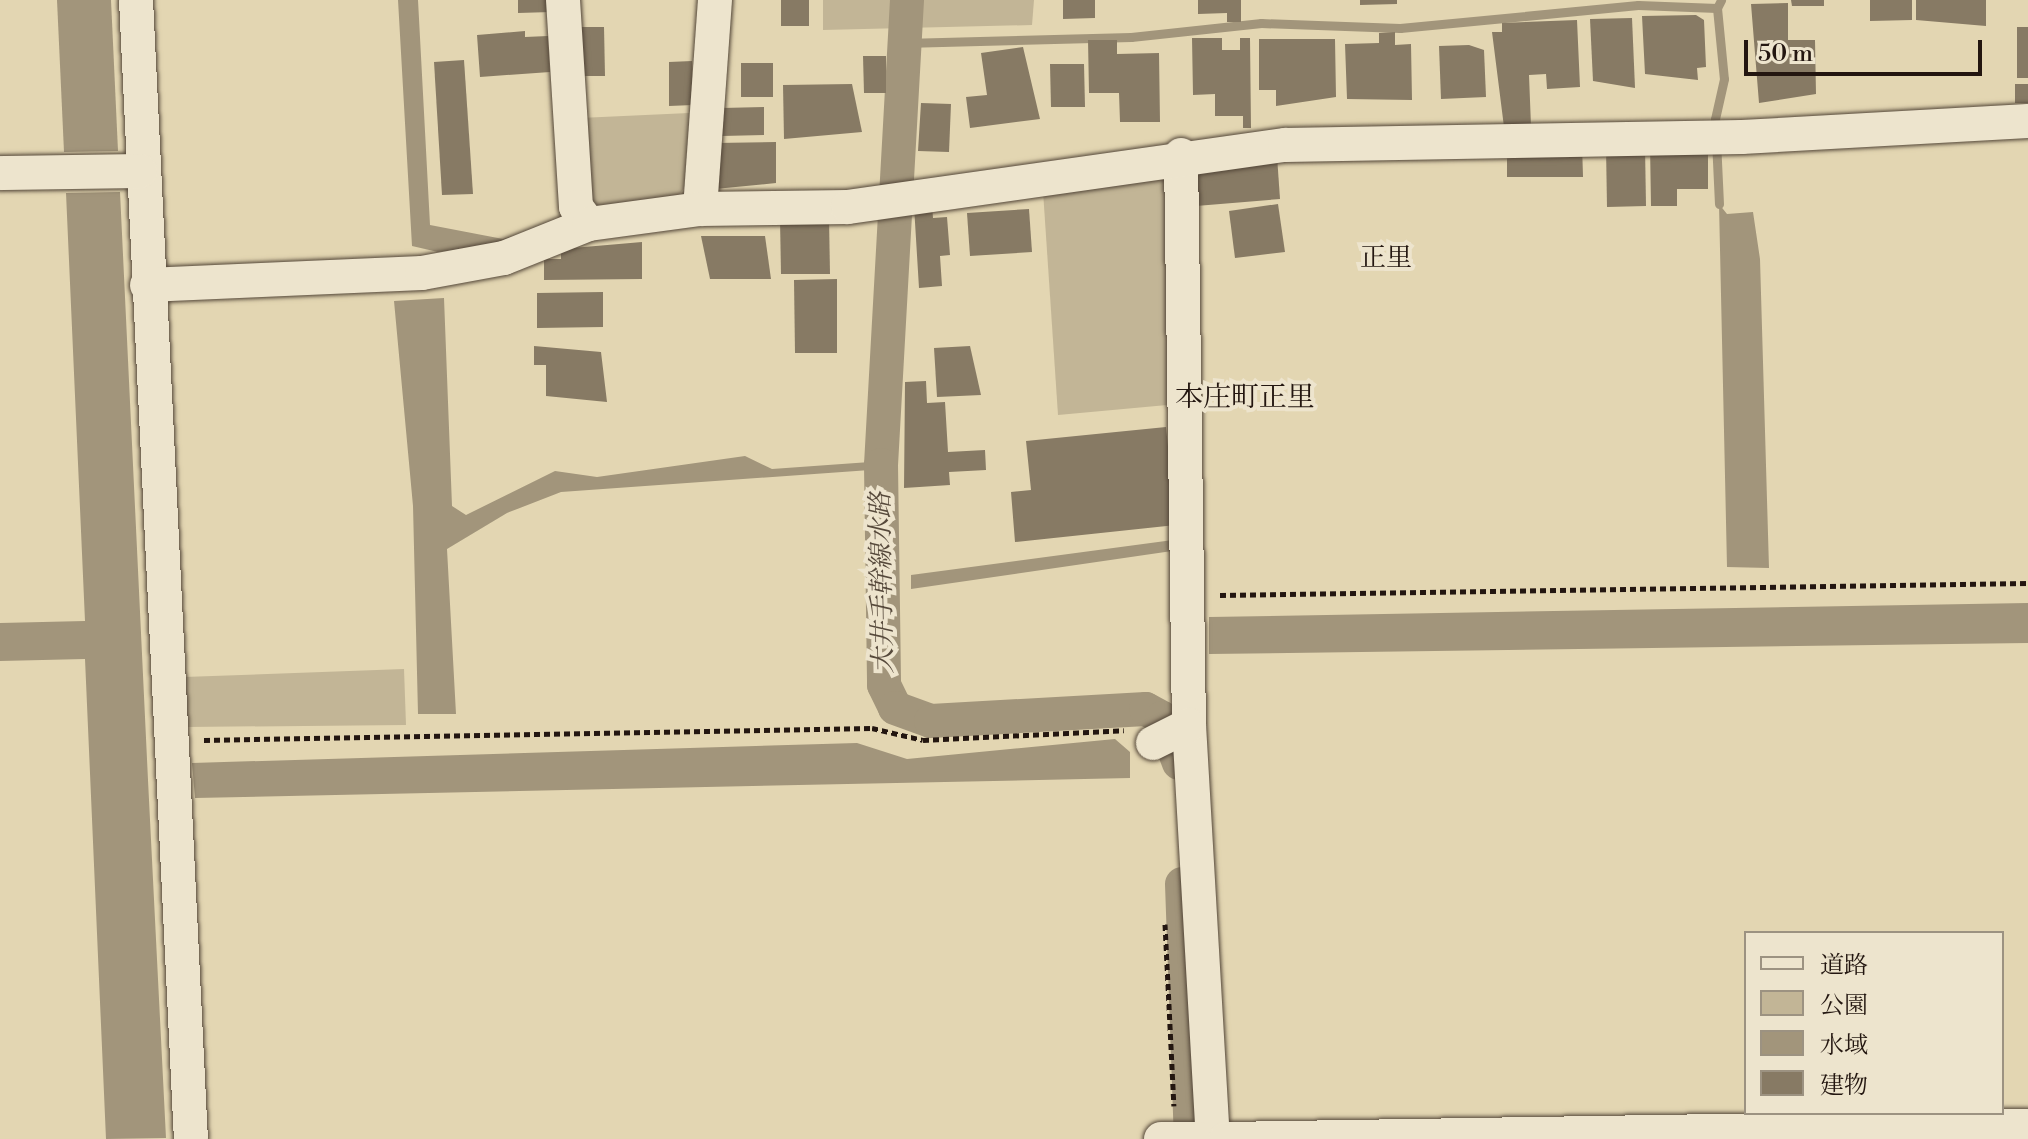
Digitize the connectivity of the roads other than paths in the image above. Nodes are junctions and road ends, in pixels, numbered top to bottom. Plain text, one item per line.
1 (136, 0) edge
2 (563, 0) edge
3 (715, 0) edge
4 (2028, 121) edge
5 (1181, 155) junction
6 (140, 171) junction
7 (0, 173) edge
8 (700, 209) junction
9 (589, 224) junction
10 (147, 285) junction
11 (1189, 725) junction
12 (1153, 743) road end
13 (2028, 1126) edge
14 (191, 1139) edge
15 (1161, 1139) edge
16 (1175, 1139) edge
17 (1198, 1139) edge
18 (1213, 1139) edge
19 (1226, 1139) edge

1 - 6 street
2 - 9 street
3 - 8 street
4 - 5 street
5 - 8 street
5 - 11 street
6 - 7 street
6 - 10 street
8 - 9 street
9 - 10 street
10 - 14 street
11 - 12 street
11 - 18 street
13 - 19 street
15 - 16 street
16 - 17 street

